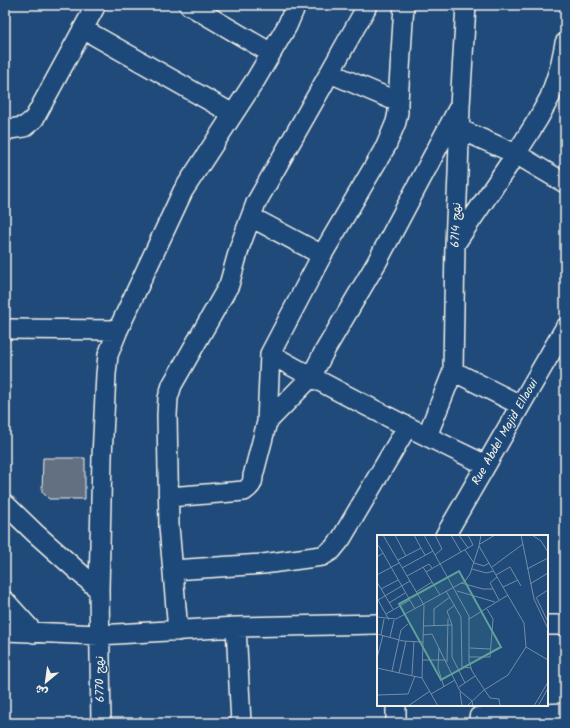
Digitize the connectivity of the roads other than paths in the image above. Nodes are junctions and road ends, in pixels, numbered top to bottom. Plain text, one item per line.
1 (96, 5) edge
2 (189, 5) edge
3 (296, 5) edge
4 (366, 5) edge
5 (404, 5) edge
6 (466, 5) edge
7 (83, 29) junction
8 (565, 43) edge
9 (271, 53) junction
10 (330, 73) junction
11 (398, 102) junction
12 (460, 106) junction
13 (233, 114) junction
14 (459, 129) junction
15 (5, 132) edge
16 (516, 154) junction
17 (565, 182) edge
18 (251, 217) junction
19 (455, 244) junction
20 (322, 255) junction
21 (565, 328) edge
22 (5, 329) edge
23 (118, 330) junction
24 (270, 354) junction
25 (558, 356) edge
26 (453, 371) junction
27 (311, 377) junction
28 (520, 405) junction
29 (267, 422) junction
30 (406, 426) junction
31 (427, 436) junction
32 (486, 465) junction
33 (169, 497) junction
34 (5, 504) edge
35 (446, 535) edge
36 (173, 570) junction
37 (99, 590) junction
38 (5, 601) edge
39 (377, 624) edge
40 (548, 625) edge
41 (565, 625) edge
42 (236, 627) junction
43 (5, 631) edge
44 (178, 631) junction
45 (34, 633) junction
46 (99, 635) junction
47 (396, 706) edge
48 (565, 713) edge
49 (479, 715) edge
50 (101, 723) edge
51 (241, 723) edge
52 (396, 723) edge

1 - 7 street
2 - 9 street
3 - 9 street, نهج 6770
4 - 10 street
5 - 11 street
6 - 12 street, نهج 6714
7 - 13 street
7 - 15 street
8 - 16 street
9 - 13 street, نهج 6770
10 - 11 street
10 - 18 street
11 - 20 street
12 - 14 street, نهج 6714
12 - 27 street
13 - 23 street, نهج 6770
14 - 16 street
14 - 19 street, نهج 6714
16 - 17 street
16 - 19 street
18 - 20 street
18 - 33 street
19 - 26 street, نهج 6714
20 - 24 street
21 - 25 street, Rue Abdel Majid Ellaoui
22 - 23 street
23 - 37 street, نهج 6770
24 - 27 street
24 - 29 street
25 - 28 street, Rue Abdel Majid Ellaoui
26 - 28 street
26 - 31 street
27 - 29 street
27 - 30 street
28 - 32 street, Rue Abdel Majid Ellaoui
29 - 33 street
30 - 31 street
30 - 36 street
31 - 32 street
32 - 35 street, Rue Abdel Majid Ellaoui
33 - 36 street
34 - 37 street
36 - 44 street
37 - 46 street, نهج 6770
38 - 45 street
39 - 42 street
40 - 41 street
42 - 44 street
42 - 51 street
43 - 45 street
44 - 46 street
45 - 46 street
46 - 50 street, نهج 6770
47 - 52 street
48 - 49 street

